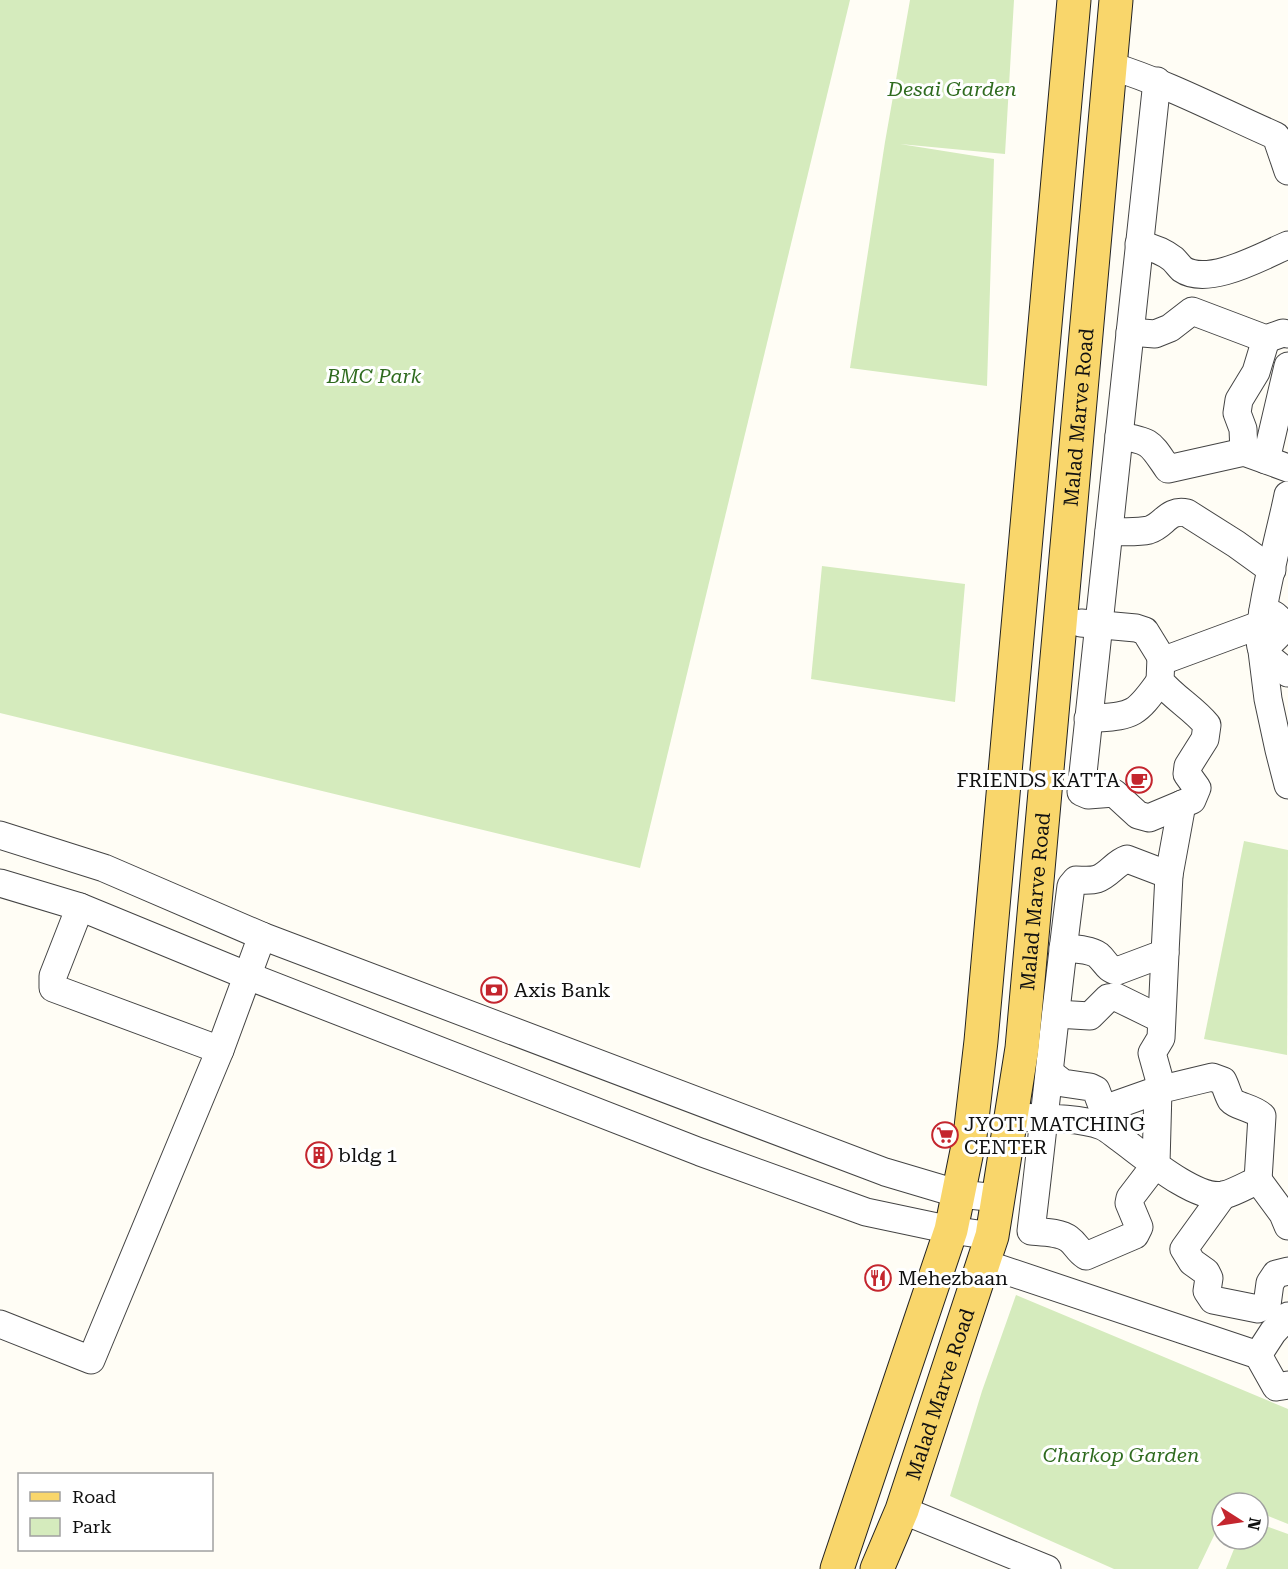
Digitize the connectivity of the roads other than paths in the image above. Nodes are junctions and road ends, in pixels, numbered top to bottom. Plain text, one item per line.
1 (1073, 7) edge
2 (1115, 11) edge
3 (1111, 66) junction
4 (1157, 81) junction
5 (1288, 171) edge
6 (1139, 244) junction
7 (1288, 245) edge
8 (1130, 332) junction
9 (1277, 336) edge
10 (1288, 366) edge
11 (1119, 436) junction
12 (1266, 460) edge
13 (1288, 495) edge
14 (1285, 529) edge
15 (1109, 532) junction
16 (1272, 570) junction
17 (1262, 617) junction
18 (1060, 621) junction
19 (1098, 625) junction
20 (1262, 651) junction
21 (1160, 669) junction
22 (1288, 673) edge
23 (1088, 718) junction
24 (1288, 785) edge
25 (1182, 804) junction
26 (1138, 815) junction
27 (0, 836) edge
28 (1127, 859) junction
29 (1169, 875) junction
30 (0, 883) edge
31 (80, 907) junction
32 (262, 936) junction
33 (1063, 948) junction
34 (1165, 953) junction
35 (332, 962) junction
36 (248, 976) junction
37 (315, 1003) junction
38 (451, 1007) junction
39 (1056, 1014) junction
40 (1161, 1019) junction
41 (434, 1049) junction
42 (220, 1050) junction
43 (1050, 1073) junction
44 (1158, 1090) junction
45 (1011, 1117) junction
46 (1044, 1118) junction
47 (1156, 1164) junction
48 (1258, 1180) junction
49 (959, 1194) junction
50 (1223, 1195) junction
51 (998, 1198) junction
52 (1288, 1226) edge
53 (951, 1230) junction
54 (1031, 1231) junction
55 (987, 1249) junction
56 (1288, 1271) edge
57 (1023, 1276) junction
58 (1248, 1307) junction
59 (1288, 1316) edge
60 (0, 1324) edge
61 (1243, 1350) junction
62 (1288, 1385) edge
63 (902, 1510) junction
64 (837, 1569) edge
65 (877, 1569) edge
66 (1047, 1569) edge

1 - 2 main road
1 - 49 main road, Malad Marve Road
2 - 3 main road, Malad Marve Road
3 - 4 street
3 - 18 main road, Malad Marve Road
4 - 5 street
4 - 6 street
6 - 7 street
6 - 8 street
8 - 9 street
8 - 11 street
9 - 12 street
10 - 12 street
11 - 12 street
11 - 15 street
13 - 14 street
14 - 16 street
15 - 16 street
15 - 19 street
16 - 17 street
17 - 20 street
17 - 21 street
18 - 19 street
18 - 45 main road, Malad Marve Road
19 - 21 street
19 - 23 street
20 - 22 street
20 - 24 street
21 - 23 street
21 - 25 street
23 - 26 street
25 - 26 street
25 - 29 street
26 - 28 street
27 - 32 street
28 - 29 street
28 - 33 street
29 - 34 street
30 - 31 street
31 - 36 street
31 - 42 street
32 - 35 street
32 - 36 street
33 - 34 street
33 - 39 street
34 - 40 street
35 - 37 street
35 - 38 street
36 - 37 street
36 - 42 street
37 - 41 street
38 - 41 street
38 - 49 street
39 - 40 street
39 - 43 street
40 - 44 street
41 - 53 street
42 - 60 street
43 - 44 street
43 - 46 street
44 - 47 street
44 - 48 street
45 - 46 street
45 - 51 main road, Malad Marve Road
46 - 47 street
46 - 54 street
47 - 50 street
47 - 54 street
48 - 50 street
48 - 52 street
49 - 51 street
49 - 53 main road, Malad Marve Road
50 - 58 street
51 - 55 main road, Malad Marve Road
53 - 55 street
53 - 64 main road, Malad Marve Road
54 - 57 street
55 - 57 street
55 - 63 main road, Malad Marve Road
56 - 58 street
57 - 61 street
58 - 61 street
59 - 61 street
61 - 62 street
63 - 65 main road, Malad Marve Road
63 - 66 street

